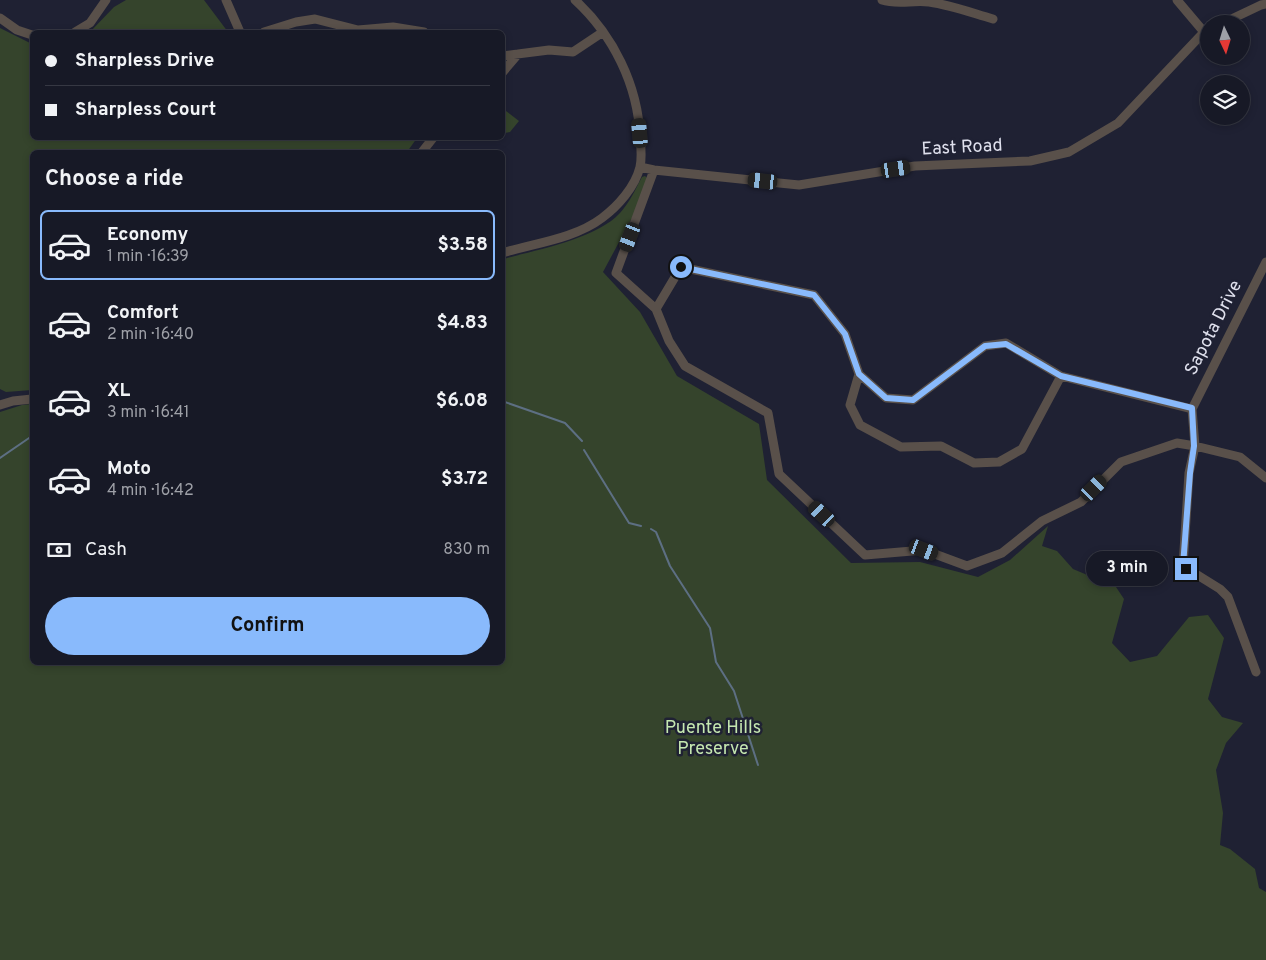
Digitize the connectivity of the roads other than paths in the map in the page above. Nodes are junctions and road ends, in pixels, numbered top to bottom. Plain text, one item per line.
1 (106, 0) edge
2 (226, 0) edge
3 (575, 0) edge
4 (882, 0) edge
5 (1177, 0) edge
6 (1266, 4) edge
7 (1240, 15) edge
8 (0, 18) edge
9 (993, 19) dead end
10 (1200, 25) edge
11 (79, 30) edge
12 (239, 30) edge
13 (271, 30) edge
14 (358, 30) edge
15 (358, 30) edge
16 (412, 30) edge
17 (603, 32) junction
18 (30, 34) edge
19 (1200, 37) edge
20 (573, 52) junction
21 (518, 54) junction
22 (505, 56) edge
23 (582, 56) dead end
24 (505, 69) edge
25 (431, 140) edge
26 (424, 150) edge
27 (640, 166) junction
28 (654, 170) junction
29 (505, 252) edge
30 (1266, 262) edge
31 (656, 309) junction
32 (859, 374) junction
33 (1061, 376) junction
34 (30, 399) edge
35 (0, 405) edge
36 (1192, 408) junction
37 (1194, 446) junction
38 (1266, 478) edge
39 (1256, 672) dead end

1 - 11 street
2 - 12 street
3 - 17 street
4 - 9 street
5 - 10 street
6 - 7 street
8 - 18 street
13 - 15 street
14 - 16 street
17 - 20 street
17 - 27 street
19 - 28 street, East Road
20 - 21 street
20 - 23 street
21 - 22 street
21 - 24 street
25 - 26 street
27 - 28 street, East Road
27 - 29 street
28 - 31 street
30 - 36 street, Sapota Drive
31 - 32 street
31 - 37 street
32 - 33 street
32 - 33 street
33 - 36 street
34 - 35 street
36 - 37 street
37 - 38 street
37 - 39 street

